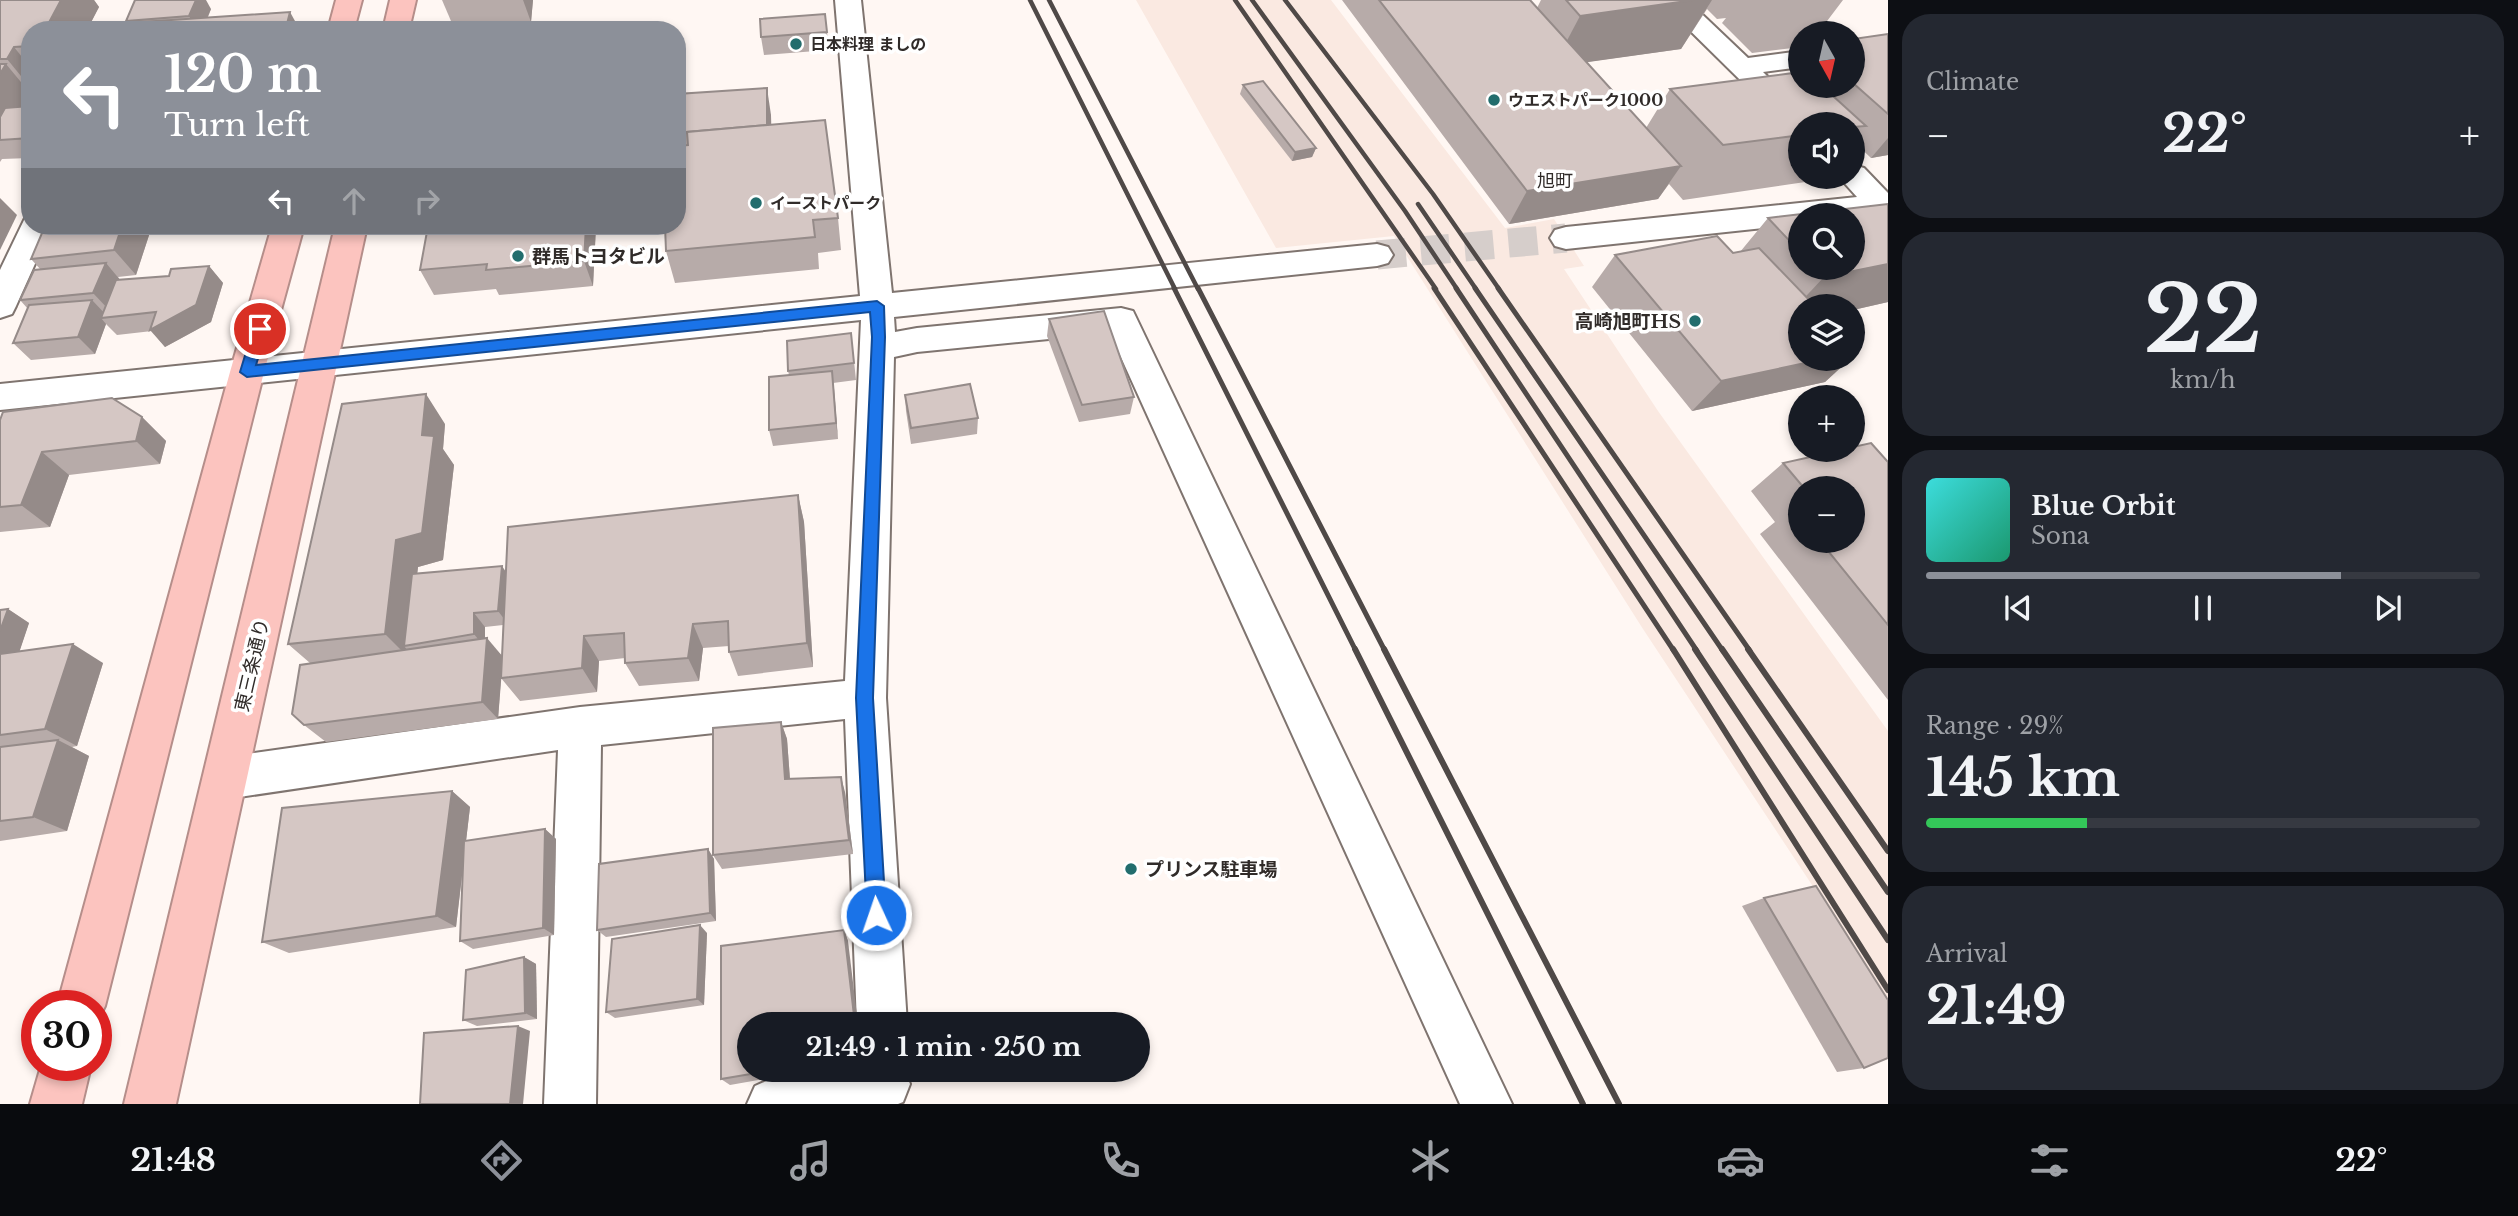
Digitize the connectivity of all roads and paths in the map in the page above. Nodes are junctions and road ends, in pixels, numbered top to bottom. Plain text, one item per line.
1 (349, 0) edge
2 (403, 0) edge
3 (848, 0) edge
4 (1672, 0) edge
5 (343, 21) edge
6 (398, 21) edge
7 (1788, 62) edge
8 (1742, 67) junction
9 (1789, 112) edge
10 (1865, 186) edge
11 (1886, 206) edge
12 (32, 235) edge
13 (285, 235) edge
14 (349, 235) edge
15 (1566, 238) tunnel mouth
16 (1377, 255) tunnel mouth
17 (0, 306) edge
18 (877, 306) junction
19 (878, 348) junction
20 (319, 363) junction
21 (247, 372) junction
22 (0, 397) edge
23 (865, 698) junction
24 (580, 727) junction
25 (226, 778) junction
26 (86, 990) edge
27 (881, 1012) edge
28 (62, 1081) edge
29 (885, 1086) edge
30 (56, 1104) edge
31 (150, 1104) edge
32 (570, 1104) edge
33 (773, 1104) edge
34 (1486, 1104) edge

1 - 5 highway
2 - 6 highway
3 - 18 street
4 - 8 street
7 - 8 street
8 - 9 street
10 - 11 street
11 - 15 street
12 - 17 street
13 - 21 highway
14 - 20 highway, 東三条通り
16 - 18 street
18 - 19 street
18 - 20 street
19 - 23 street
19 - 34 street
20 - 21 street
20 - 25 highway, 東三条通り
21 - 22 street
21 - 26 highway
23 - 24 street
23 - 27 street
24 - 25 street
24 - 32 street
25 - 31 highway, 東三条通り
28 - 30 highway
29 - 33 street

